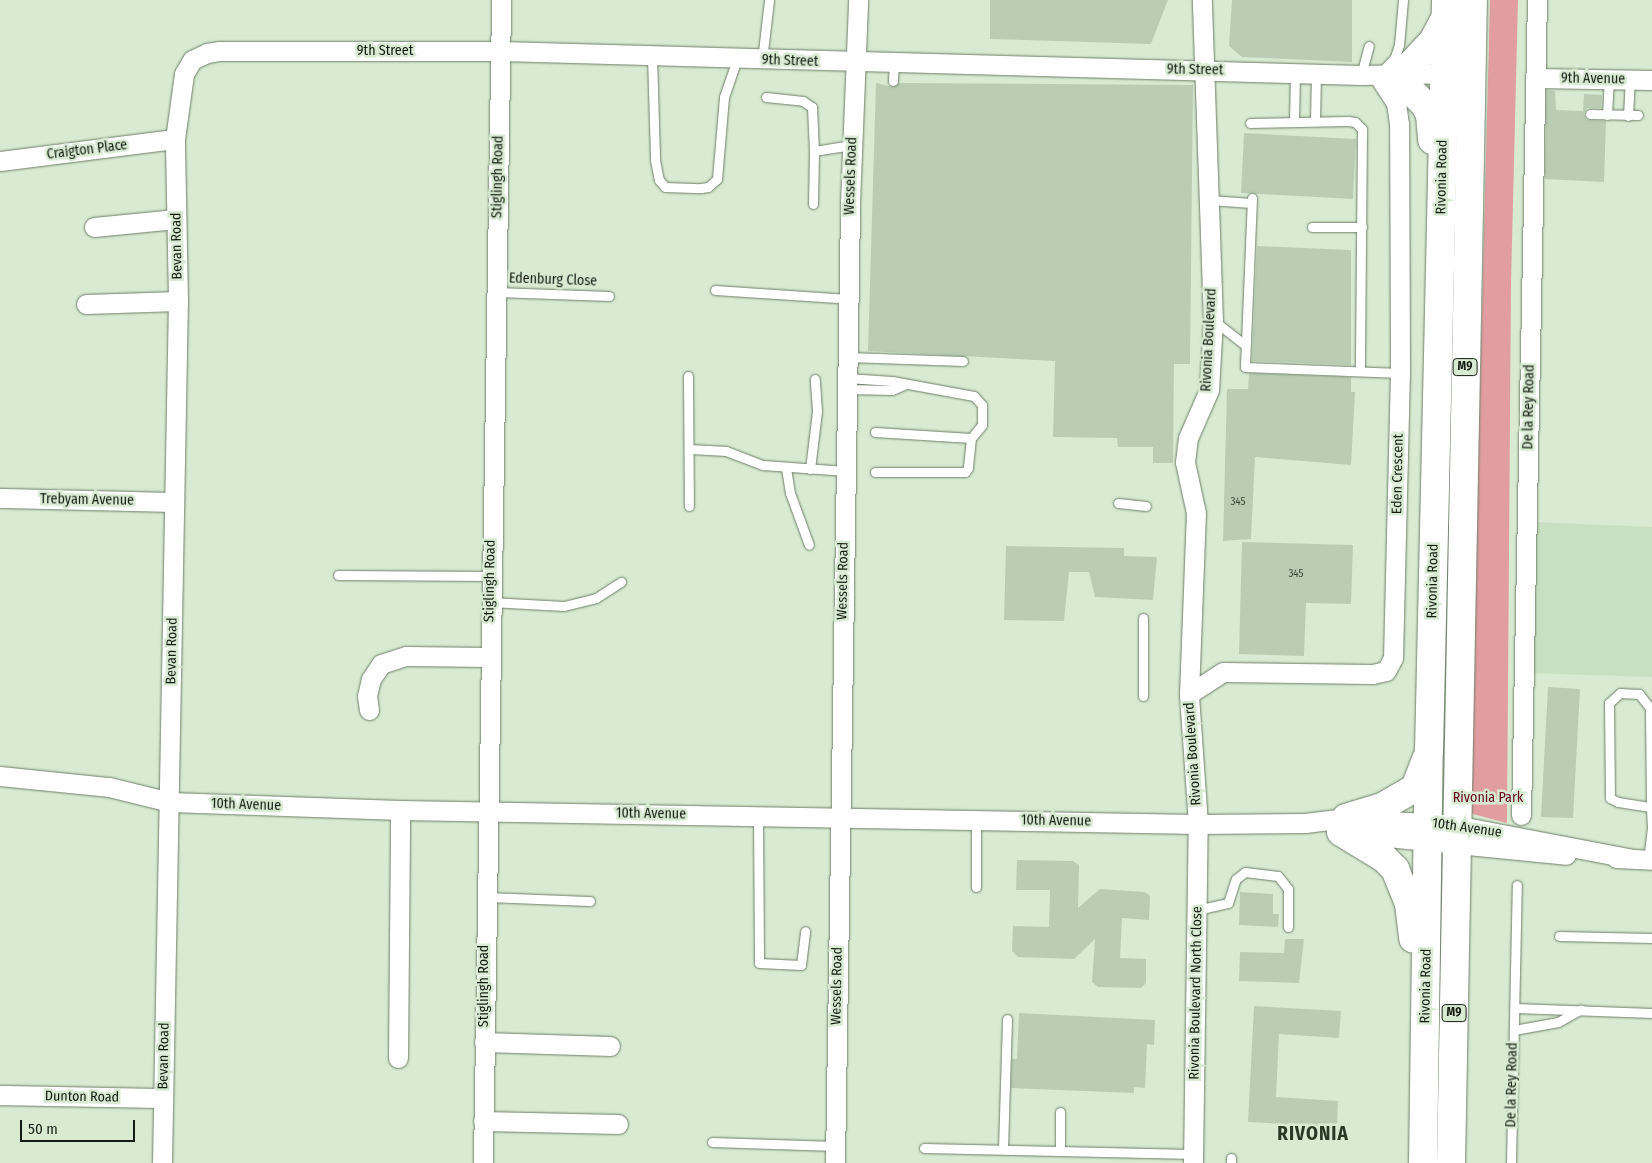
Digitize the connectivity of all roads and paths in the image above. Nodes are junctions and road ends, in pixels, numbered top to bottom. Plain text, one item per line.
1 (501, 0) edge
2 (769, 0) edge
3 (858, 0) edge
4 (1202, 0) edge
5 (1402, 0) edge
6 (1473, 0) edge
7 (1537, 0) edge
8 (1446, 8) edge
9 (1369, 46) dead end
10 (500, 51) junction
11 (652, 56) junction
12 (737, 59) junction
13 (762, 60) junction
14 (855, 63) junction
15 (1204, 70) junction
16 (1295, 73) junction
17 (1316, 73) junction
18 (1444, 73) junction
19 (1471, 73) junction
20 (1382, 75) junction
21 (1535, 78) junction
22 (1609, 80) junction
23 (1630, 80) junction
24 (1652, 80) edge
25 (766, 97) dead end
26 (1590, 114) dead end
27 (1607, 115) junction
28 (1628, 116) junction
29 (1638, 116) dead end
30 (1315, 121) junction
31 (1294, 122) junction
32 (1250, 123) dead end
33 (175, 139) junction
34 (852, 145) junction
35 (814, 152) junction
36 (0, 161) edge
37 (1210, 200) junction
38 (813, 204) dead end
39 (176, 219) junction
40 (94, 227) dead end
41 (1312, 227) dead end
42 (1362, 227) junction
43 (1442, 242) junction
44 (716, 290) dead end
45 (496, 292) junction
46 (609, 296) dead end
47 (849, 299) junction
48 (178, 301) junction
49 (86, 304) dead end
50 (1213, 320) junction
51 (1244, 344) junction
52 (848, 357) junction
53 (963, 361) dead end
54 (1360, 371) junction
55 (1400, 373) junction
56 (688, 376) dead end
57 (814, 379) dead end
58 (847, 384) junction
59 (876, 432) dead end
60 (971, 438) junction
61 (690, 449) junction
62 (786, 468) junction
63 (810, 469) junction
64 (846, 471) junction
65 (875, 472) dead end
66 (0, 498) edge
67 (174, 502) junction
68 (1118, 503) dead end
69 (689, 506) dead end
70 (1146, 506) dead end
71 (809, 545) dead end
72 (338, 574) dead end
73 (491, 576) junction
74 (621, 582) dead end
75 (490, 602) junction
76 (1143, 618) dead end
77 (489, 657) junction
78 (1189, 694) junction
79 (1143, 696) dead end
80 (369, 710) dead end
81 (1429, 751) junction
82 (0, 776) edge
83 (170, 802) junction
84 (1652, 807) edge
85 (400, 810) junction
86 (486, 811) junction
87 (1521, 814) dead end
88 (758, 816) junction
89 (839, 818) junction
90 (976, 820) junction
91 (1198, 824) junction
92 (1344, 825) junction
93 (1428, 832) junction
94 (1455, 834) junction
95 (1650, 860) edge
96 (1517, 885) dead end
97 (976, 887) dead end
98 (485, 897) junction
99 (590, 901) dead end
100 (1197, 910) junction
101 (1288, 927) dead end
102 (805, 931) dead end
103 (1559, 936) dead end
104 (1652, 938) edge
105 (1515, 1008) junction
106 (1581, 1009) junction
107 (1652, 1013) edge
108 (1007, 1019) dead end
109 (1514, 1030) junction
110 (484, 1042) junction
111 (610, 1046) dead end
112 (1426, 1050) junction
113 (398, 1058) dead end
114 (0, 1096) edge
115 (163, 1098) junction
116 (1060, 1112) dead end
117 (483, 1121) junction
118 (618, 1124) dead end
119 (712, 1142) dead end
120 (924, 1148) dead end
121 (1003, 1148) junction
122 (1060, 1150) junction
123 (835, 1154) edge
124 (1193, 1159) edge
125 (162, 1163) edge
126 (482, 1163) edge
127 (1423, 1163) edge
128 (1450, 1163) edge
129 (1511, 1163) edge

1 - 10 street, Stiglingh Road
2 - 13 lane
3 - 14 street, Wessels Road
4 - 15 street, Rivonia Boulevard
5 - 20 lane
6 - 19 main road, Rivonia Road / M9
7 - 21 street, De la Rey Road
8 - 18 main road, Rivonia Road / M9
8 - 20 main road
9 - 20 lane
10 - 11 street, 9th Street
10 - 33 street, 9th Street
10 - 45 street, Stiglingh Road
11 - 12 street, 9th Street
11 - 12 lane
12 - 13 street, 9th Street
13 - 14 street, 9th Street
14 - 15 street, 9th Street
14 - 34 street, Wessels Road
15 - 16 street, 9th Street
15 - 37 street, Rivonia Boulevard
16 - 17 street, 9th Street
16 - 31 lane
17 - 20 street, 9th Street
17 - 30 lane
18 - 19 street, 9th Street
18 - 20 street, 9th Street
18 - 43 main road, Rivonia Road / M9
19 - 94 main road, Rivonia Road / M9
20 - 43 main road
20 - 55 street, Eden Crescent
21 - 22 street, 9th Avenue
21 - 87 street, De la Rey Road
22 - 23 street, 9th Avenue
22 - 27 lane
23 - 24 street, 9th Avenue
23 - 28 lane
25 - 35 lane
26 - 27 lane
27 - 28 lane
28 - 29 lane
30 - 31 lane
30 - 42 lane
31 - 32 lane
33 - 36 street, Craigton Place
33 - 39 street, Bevan Road
34 - 35 lane
34 - 47 street, Wessels Road
35 - 38 lane
37 - 50 street, Rivonia Boulevard
37 - 51 lane
39 - 40 street
39 - 48 street, Bevan Road
41 - 42 lane
42 - 54 lane
43 - 81 main road, Rivonia Road / M9
44 - 47 lane
45 - 46 lane, Edenburg Close
45 - 73 street, Stiglingh Road
47 - 52 street, Wessels Road
48 - 49 street
48 - 67 street, Bevan Road
50 - 51 lane
50 - 78 street, Rivonia Boulevard
51 - 54 lane
52 - 53 lane
52 - 58 street, Wessels Road
54 - 55 lane
55 - 78 street, Eden Crescent
56 - 61 lane
57 - 63 lane
58 - 60 lane
58 - 64 street, Wessels Road
59 - 60 lane
60 - 65 lane
61 - 62 lane
61 - 69 lane
62 - 63 lane
62 - 71 lane
63 - 64 lane
64 - 89 street, Wessels Road
66 - 67 street, Trebyam Avenue
67 - 83 street, Bevan Road
68 - 70 lane
72 - 73 lane
73 - 75 street, Stiglingh Road
74 - 75 lane
75 - 77 street, Stiglingh Road
76 - 79 lane
77 - 80 street
77 - 86 street, Stiglingh Road
78 - 91 street, Rivonia Boulevard
81 - 92 main road
81 - 93 main road, Rivonia Road / M9
82 - 83 street, 10th Avenue
83 - 85 street, 10th Avenue
83 - 115 street, Bevan Road
84 - 84 lane
84 - 95 lane
85 - 86 street, 10th Avenue
85 - 113 street
86 - 88 street, 10th Avenue
86 - 98 street, Stiglingh Road
88 - 89 street, 10th Avenue
88 - 102 lane
89 - 90 street, 10th Avenue
89 - 123 street, Wessels Road
90 - 91 street, 10th Avenue
90 - 97 lane
91 - 92 street, 10th Avenue
91 - 100 street, Rivonia Boulevard North Close
92 - 93 street, 10th Avenue
92 - 112 main road
93 - 94 street, 10th Avenue
93 - 112 main road, Rivonia Road / M9
94 - 95 street, 10th Avenue
94 - 128 main road, Rivonia Road / M9
96 - 105 lane, De la Rey Road
98 - 99 lane
98 - 110 street, Stiglingh Road
100 - 101 lane
100 - 124 street, Rivonia Boulevard North Close
103 - 104 lane
105 - 106 lane
105 - 109 lane, De la Rey Road
106 - 107 lane
106 - 109 lane
108 - 121 lane
109 - 129 lane, De la Rey Road
110 - 111 street
110 - 117 street, Stiglingh Road
112 - 127 main road, Rivonia Road / M9
114 - 115 street, Dunton Road
115 - 125 street, Bevan Road
116 - 122 lane
117 - 118 street
117 - 126 street, Stiglingh Road
119 - 123 lane
120 - 121 lane
121 - 122 lane
122 - 124 lane

